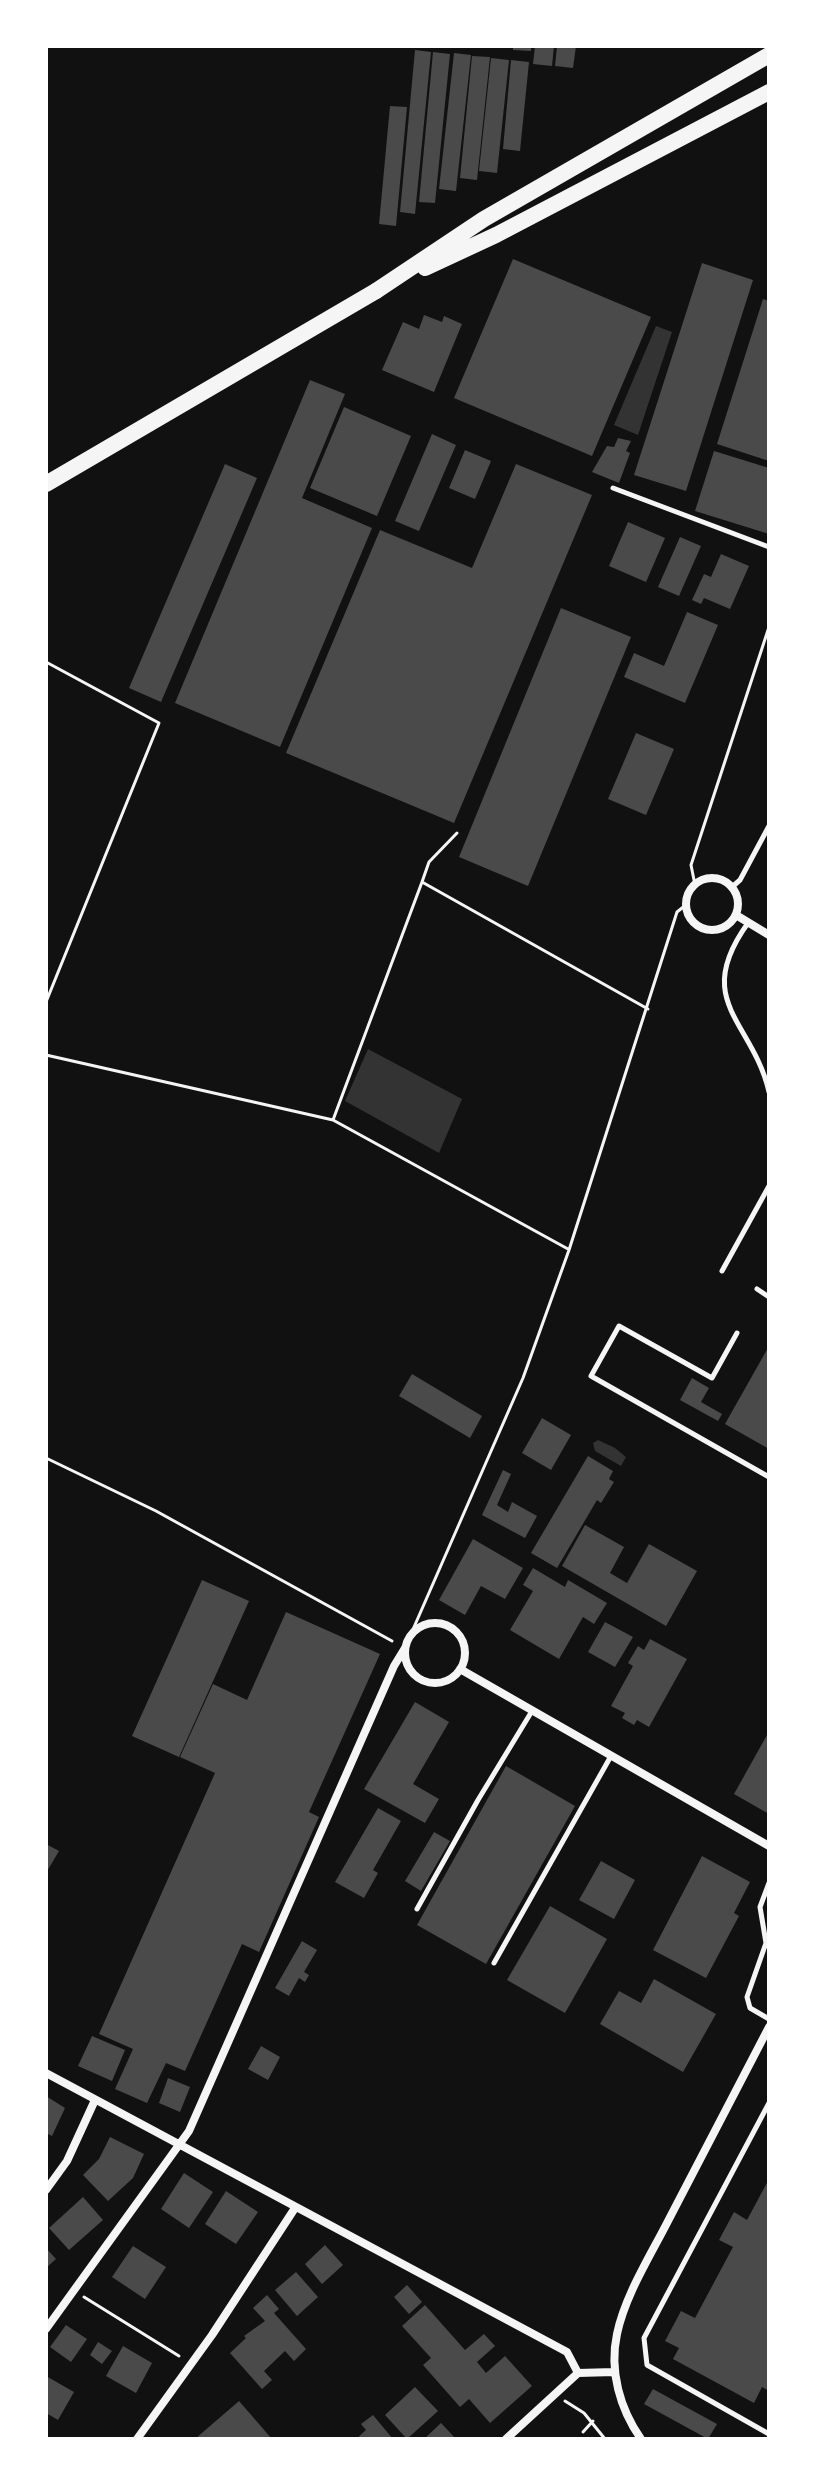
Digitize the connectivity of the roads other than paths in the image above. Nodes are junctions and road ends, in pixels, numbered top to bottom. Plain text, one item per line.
1 (769, 55) edge
2 (769, 92) edge
3 (376, 291) junction
4 (46, 484) edge
5 (613, 488) dead end
6 (769, 547) edge
7 (769, 826) edge
8 (732, 887) junction
9 (736, 915) junction
10 (748, 923) junction
11 (769, 935) edge
12 (769, 1092) edge
13 (769, 1186) edge
14 (722, 1271) dead end
15 (757, 1289) dead end
16 (769, 1297) edge
17 (737, 1333) dead end
18 (769, 1477) edge
19 (405, 1648) junction
20 (460, 1669) junction
21 (533, 1711) junction
22 (611, 1755) junction
23 (769, 1846) edge
24 (769, 1883) edge
25 (417, 1909) dead end
26 (494, 1963) dead end
27 (769, 2019) edge
28 (769, 2027) edge
29 (46, 2073) edge
30 (95, 2100) junction
31 (769, 2103) edge
32 (178, 2144) junction
33 (46, 2190) edge
34 (295, 2208) junction
35 (46, 2329) edge
36 (614, 2372) junction
37 (578, 2373) junction
38 (768, 2432) edge
39 (137, 2439) edge
40 (506, 2439) edge
41 (641, 2439) edge

1 - 3 main road
2 - 3 main road
3 - 4 main road
5 - 6 lane
7 - 8 lane
8 - 9 street
8 - 9 street
9 - 10 street
10 - 11 street
10 - 12 lane
13 - 14 lane
15 - 16 lane
17 - 18 lane
19 - 20 street
19 - 20 street
19 - 32 street
20 - 21 street
21 - 22 street
21 - 25 lane
22 - 23 street
22 - 26 lane
24 - 27 lane
28 - 36 street
29 - 30 street
30 - 32 street
30 - 33 street
31 - 38 lane
32 - 34 street
32 - 35 street
34 - 37 street
34 - 39 street
36 - 37 street
36 - 41 street
37 - 40 street

